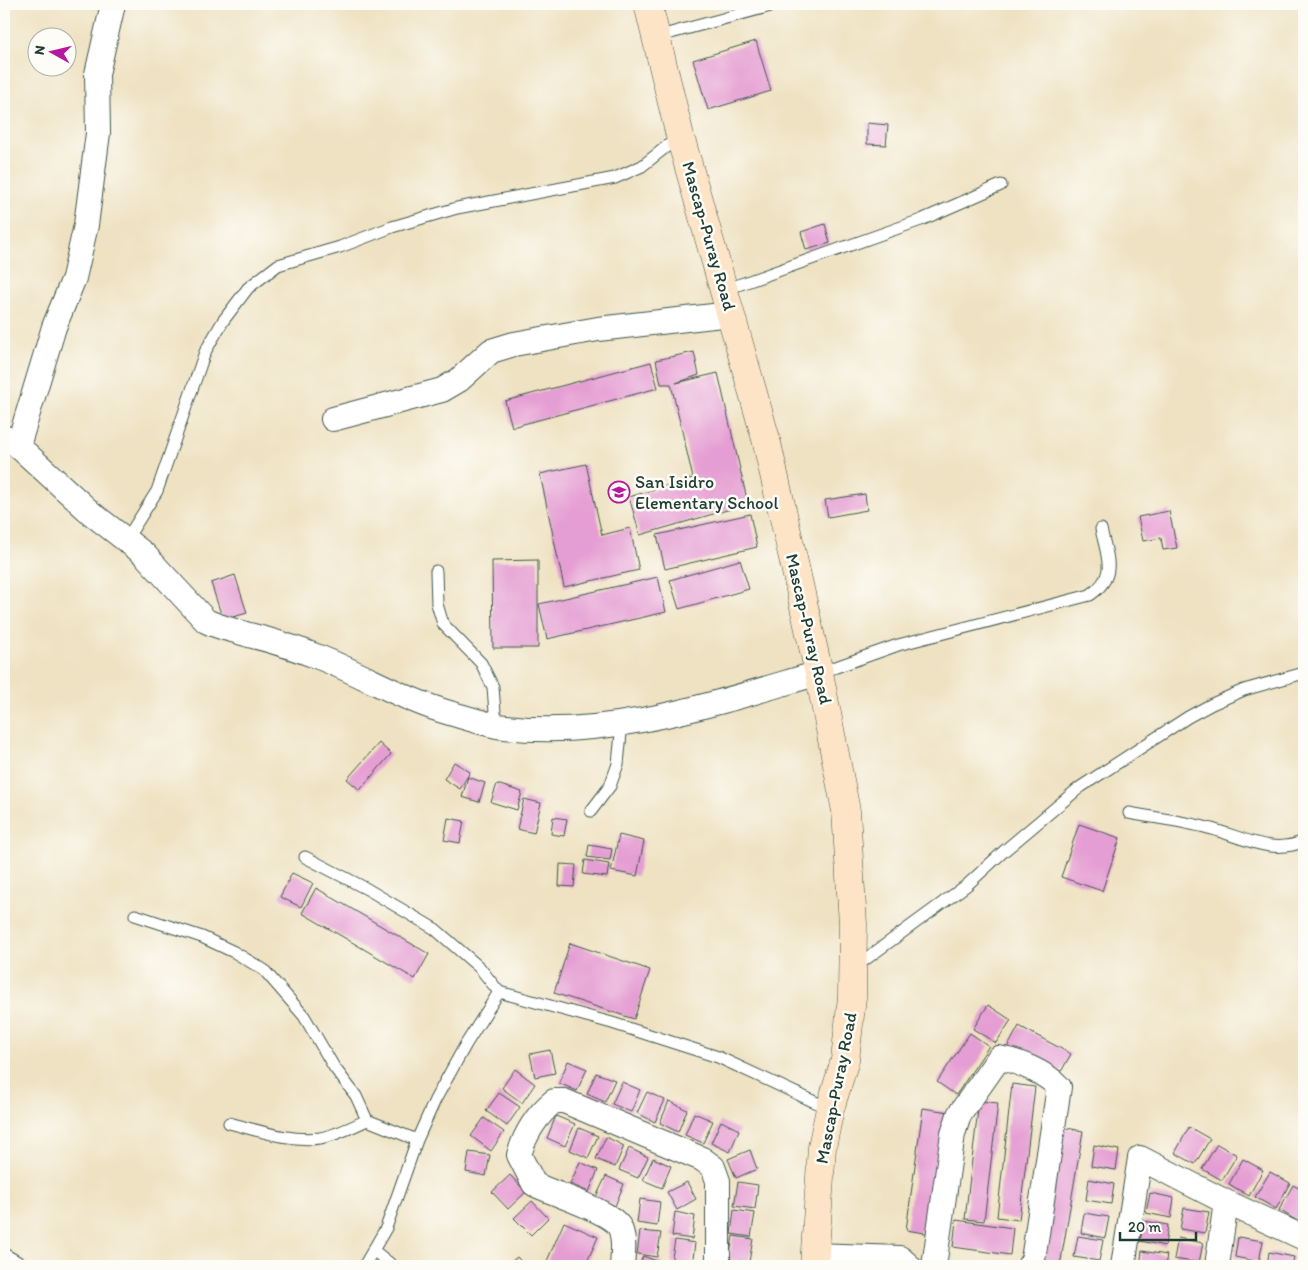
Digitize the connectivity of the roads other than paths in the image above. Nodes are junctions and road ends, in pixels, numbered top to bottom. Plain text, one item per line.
1 (112, 4) edge
2 (648, 4) edge
3 (778, 4) edge
4 (656, 37) junction
5 (680, 136) junction
6 (1000, 185) dead end
7 (728, 302) junction
8 (333, 419) dead end
9 (11, 442) edge
10 (1100, 529) dead end
11 (126, 540) junction
12 (436, 571) dead end
13 (819, 673) junction
14 (1304, 673) edge
15 (622, 723) junction
16 (496, 726) junction
17 (591, 811) dead end
18 (1129, 813) dead end
19 (1304, 841) edge
20 (305, 857) dead end
21 (135, 916) dead end
22 (854, 968) junction
23 (500, 992) junction
24 (1045, 1076) junction
25 (830, 1109) junction
26 (367, 1120) junction
27 (229, 1123) dead end
28 (417, 1140) junction
29 (1226, 1202) junction
30 (1304, 1238) edge
31 (373, 1250) junction
32 (4, 1254) edge
33 (814, 1260) edge
34 (25, 1266) edge
35 (364, 1266) edge
36 (393, 1266) edge
37 (622, 1266) edge
38 (718, 1266) edge
39 (908, 1266) edge
40 (934, 1266) edge
41 (1018, 1266) edge
42 (1029, 1266) edge
43 (1123, 1266) edge
44 (1217, 1266) edge

1 - 9 street
2 - 4 street, Mascap-Puray Road
3 - 4 lane
4 - 5 street, Mascap-Puray Road
5 - 7 street, Mascap-Puray Road
5 - 11 lane
6 - 7 lane
7 - 8 street
7 - 13 street, Mascap-Puray Road
9 - 11 street
10 - 13 lane
11 - 16 street
12 - 16 lane
13 - 15 street
13 - 22 street, Mascap-Puray Road
14 - 22 lane
15 - 16 street
15 - 17 lane
18 - 19 lane
20 - 23 lane
21 - 26 lane
22 - 25 street, Mascap-Puray Road
23 - 25 lane
23 - 28 lane
24 - 40 street
24 - 41 street
24 - 42 street
25 - 33 street, Mascap-Puray Road
26 - 27 lane
26 - 28 lane
28 - 31 lane
29 - 30 street
29 - 43 street
29 - 44 street
31 - 35 lane
31 - 36 lane
32 - 34 lane
33 - 39 street
37 - 38 street

